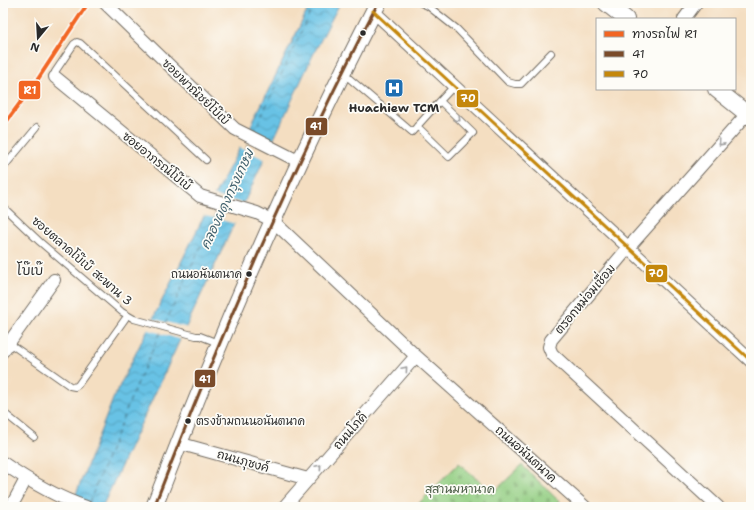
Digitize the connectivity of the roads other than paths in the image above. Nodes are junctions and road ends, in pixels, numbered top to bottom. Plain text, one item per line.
1 (105, 3) edge
2 (421, 3) edge
3 (606, 3) edge
4 (696, 3) edge
5 (429, 5) edge
6 (375, 7) edge
7 (625, 18) edge
8 (685, 18) edge
9 (551, 53) dead end
10 (343, 73) junction
11 (55, 77) joint
12 (454, 86) junction
13 (717, 90) edge
14 (440, 101) junction
15 (749, 115) edge
16 (417, 126) junction
17 (36, 127) dead end
18 (206, 160) dead end
19 (300, 162) junction
20 (3, 168) edge
21 (3, 207) edge
22 (273, 221) junction
23 (628, 248) junction
24 (54, 280) dead end
25 (125, 319) dead end
26 (220, 343) junction
27 (6, 347) edge
28 (416, 356) junction
29 (751, 361) edge
30 (3, 412) edge
31 (34, 437) dead end
32 (178, 443) junction
33 (3, 462) edge
34 (26, 479) junction
35 (308, 479) junction
36 (12, 507) edge
37 (86, 507) edge
38 (154, 507) edge
39 (284, 507) edge
40 (585, 507) edge
41 (718, 507) edge

1 - 19 street, ซอยพาณิชย์โบ๊เบ๊
2 - 5 lane
3 - 7 main road
4 - 8 street
5 - 9 lane
6 - 10 main road
6 - 12 street
10 - 16 lane
10 - 19 main road
11 - 18 lane
11 - 22 street, ซอยอาภรณ์โบ๊เบ๊
12 - 14 lane
12 - 23 street
13 - 15 main road
14 - 16 lane
14 -> 16 lane
15 -> 23 street, ตรอกหม่อมเชื่อม
17 - 20 lane
19 - 22 main road
21 - 26 lane, ซอยตลาดโบ๊เบ๊ สะพาน 3
22 - 26 main road
22 - 28 street, ถนนอนันตนาค
23 - 29 street
23 - 41 street, ตรอกหม่อมเชื่อม
24 - 27 street
25 - 27 lane
26 - 32 main road
35 -> 28 street, ถนนโภคี
28 - 40 street, ถนนอนันตนาค
30 - 31 lane
32 - 35 street, ถนนภุชงค์
32 - 38 main road
33 - 34 street
34 - 36 street
34 - 37 street
35 - 39 street, ถนนโภคี

